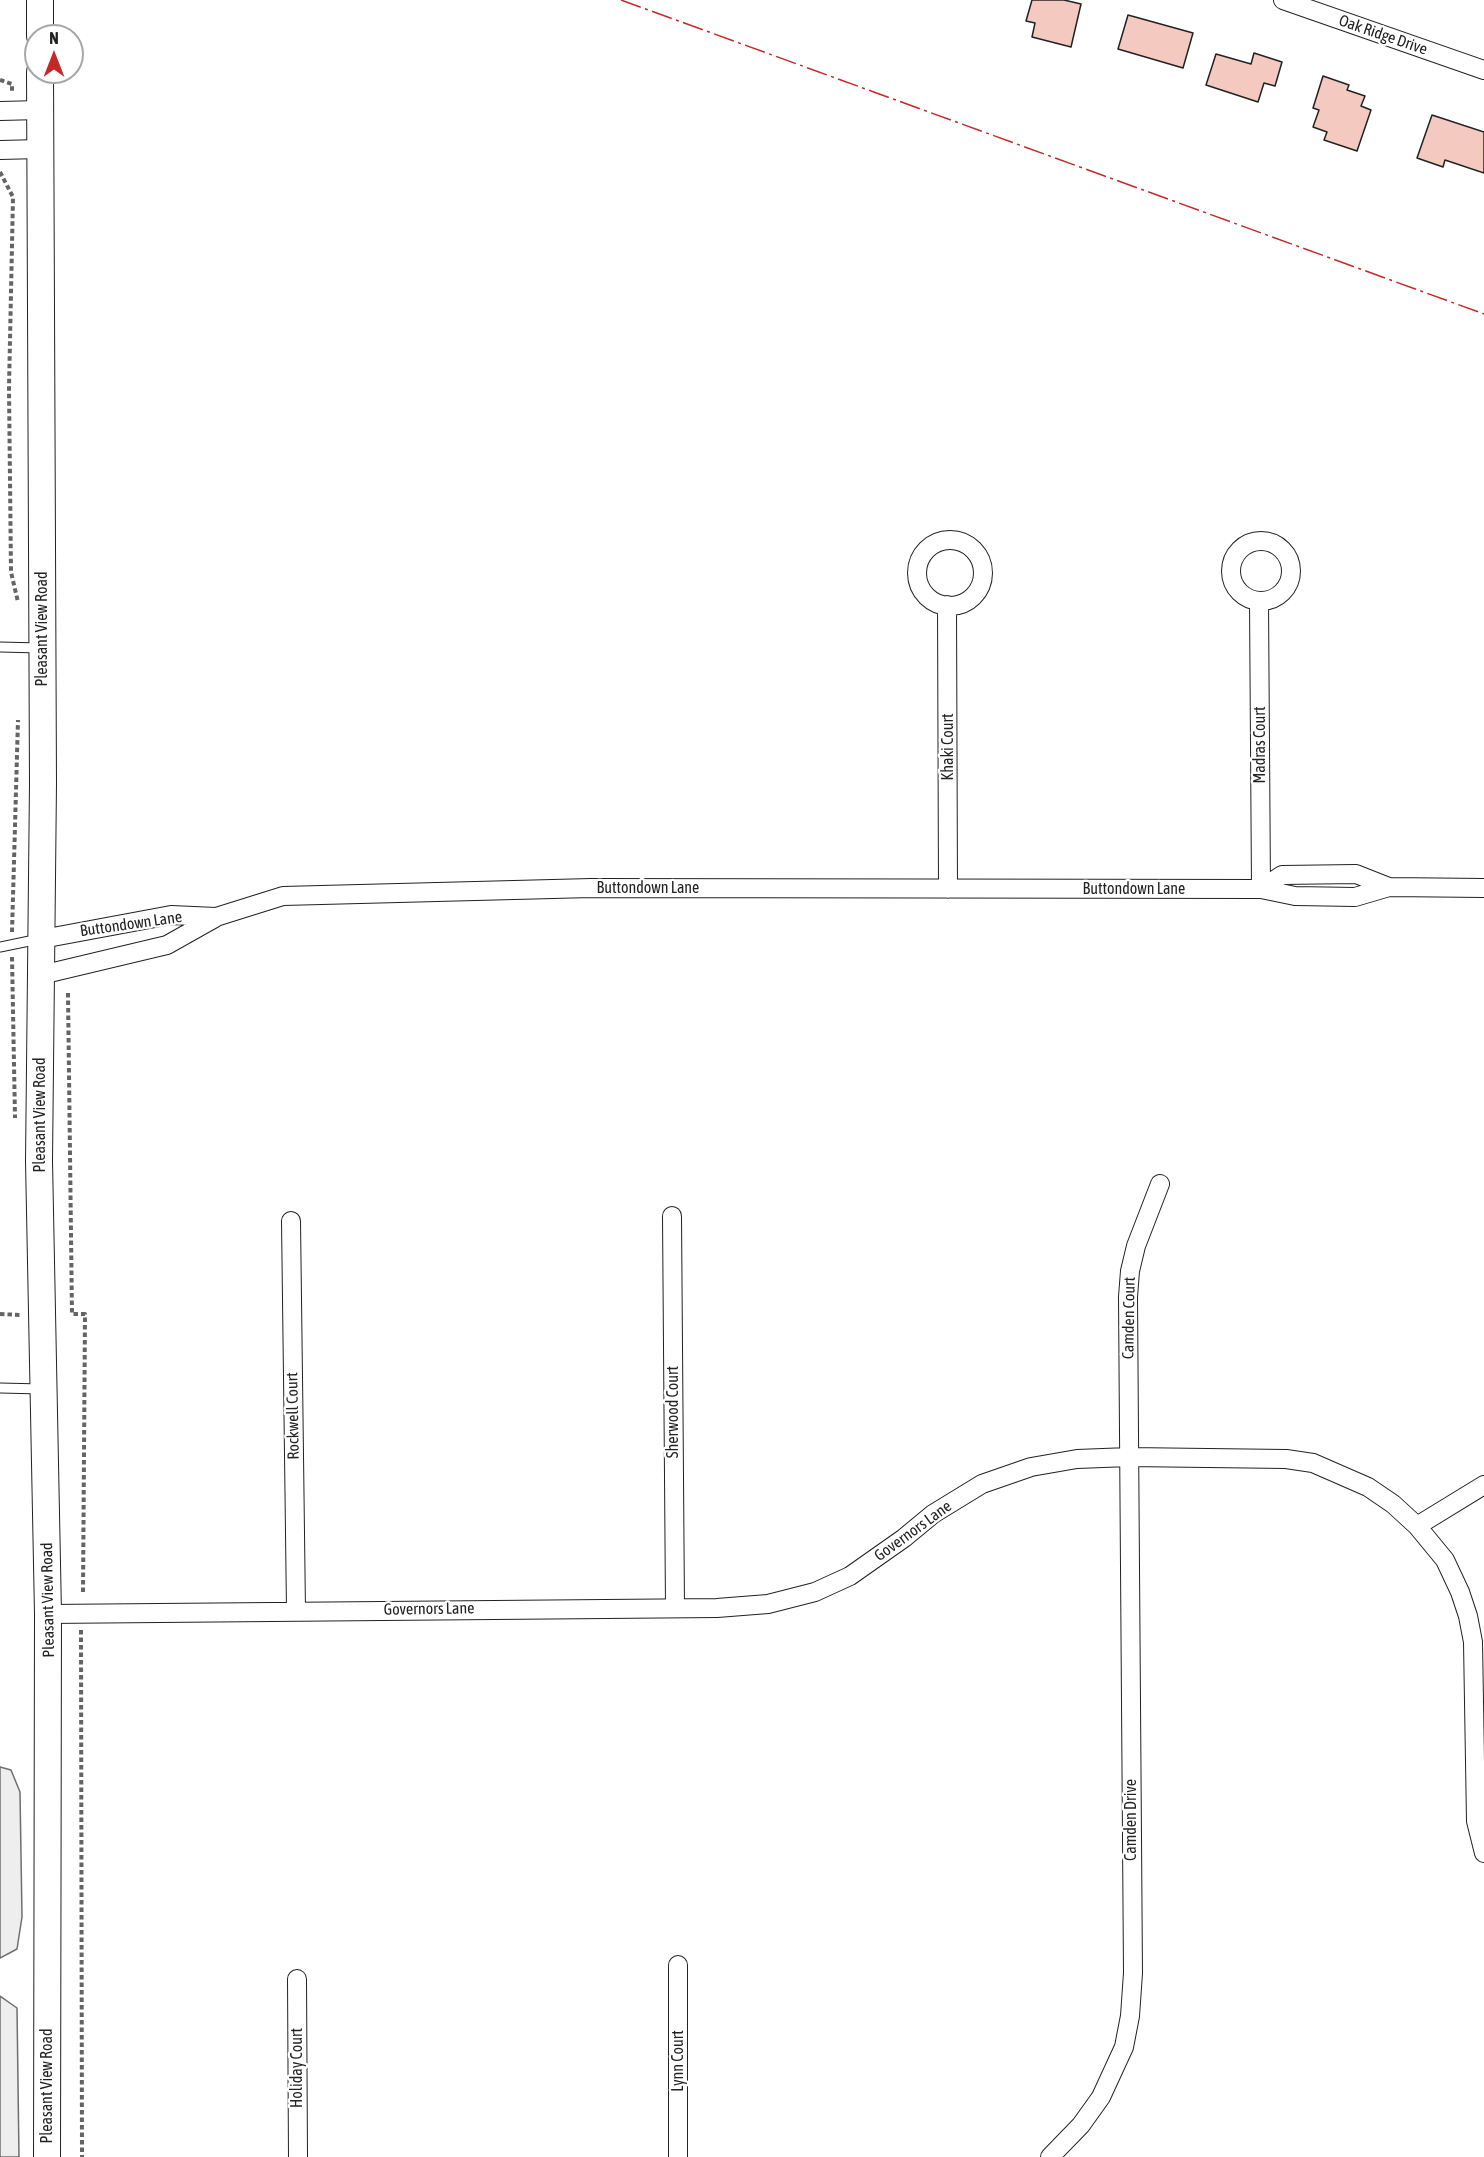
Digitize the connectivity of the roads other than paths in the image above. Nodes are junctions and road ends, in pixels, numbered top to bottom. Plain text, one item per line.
1 (40, 0) edge
2 (1283, 0) edge
3 (40, 24) edge
4 (1484, 70) edge
5 (40, 84) edge
6 (40, 110) junction
7 (0, 111) edge
8 (40, 149) junction
9 (0, 150) edge
10 (1259, 601) dead end
11 (947, 605) dead end
12 (0, 647) edge
13 (43, 648) junction
14 (1484, 888) edge
15 (948, 889) junction
16 (1261, 889) junction
17 (216, 917) junction
18 (42, 939) junction
19 (0, 947) edge
20 (41, 975) junction
21 (1160, 1184) dead end
22 (672, 1216) dead end
23 (291, 1221) dead end
24 (0, 1388) edge
25 (44, 1389) junction
26 (1129, 1457) junction
27 (1484, 1485) edge
28 (1417, 1526) junction
29 (675, 1607) junction
30 (296, 1611) junction
31 (48, 1614) junction
32 (1479, 1731) edge
33 (1484, 1853) edge
34 (678, 1965) dead end
35 (297, 1979) dead end
36 (47, 2157) edge
37 (298, 2157) edge
38 (678, 2157) edge
39 (1052, 2157) edge

1 - 3 main road
2 - 4 street, Oak Ridge Drive
5 - 6 main road, Pleasant View Road
6 - 7 street
6 - 8 main road, Pleasant View Road
8 - 9 street
8 - 13 main road, Pleasant View Road
10 - 16 street, Madras Court
11 - 15 street, Khaki Court
12 - 13 lane
13 - 18 main road, Pleasant View Road
14 - 16 street, Buttondown Lane
15 - 16 street, Buttondown Lane
15 - 17 street, Buttondown Lane
17 - 18 street, Buttondown Lane
17 - 20 street
18 - 19 lane
18 - 20 main road, Pleasant View Road
20 - 25 main road, Pleasant View Road
21 - 26 street, Camden Court
22 - 29 street, Sherwood Court
23 - 30 street, Rockwell Court
24 - 25 lane
25 - 31 main road, Pleasant View Road
26 - 28 street, Governors Lane
26 - 29 street, Governors Lane
26 - 39 street, Camden Drive
27 - 28 street
28 - 32 street, Governors Lane
29 - 30 street, Governors Lane
30 - 31 street, Governors Lane
31 - 36 main road, Pleasant View Road
32 - 33 street, Governors Lane
34 - 38 street, Lynn Court
35 - 37 street, Holiday Court

